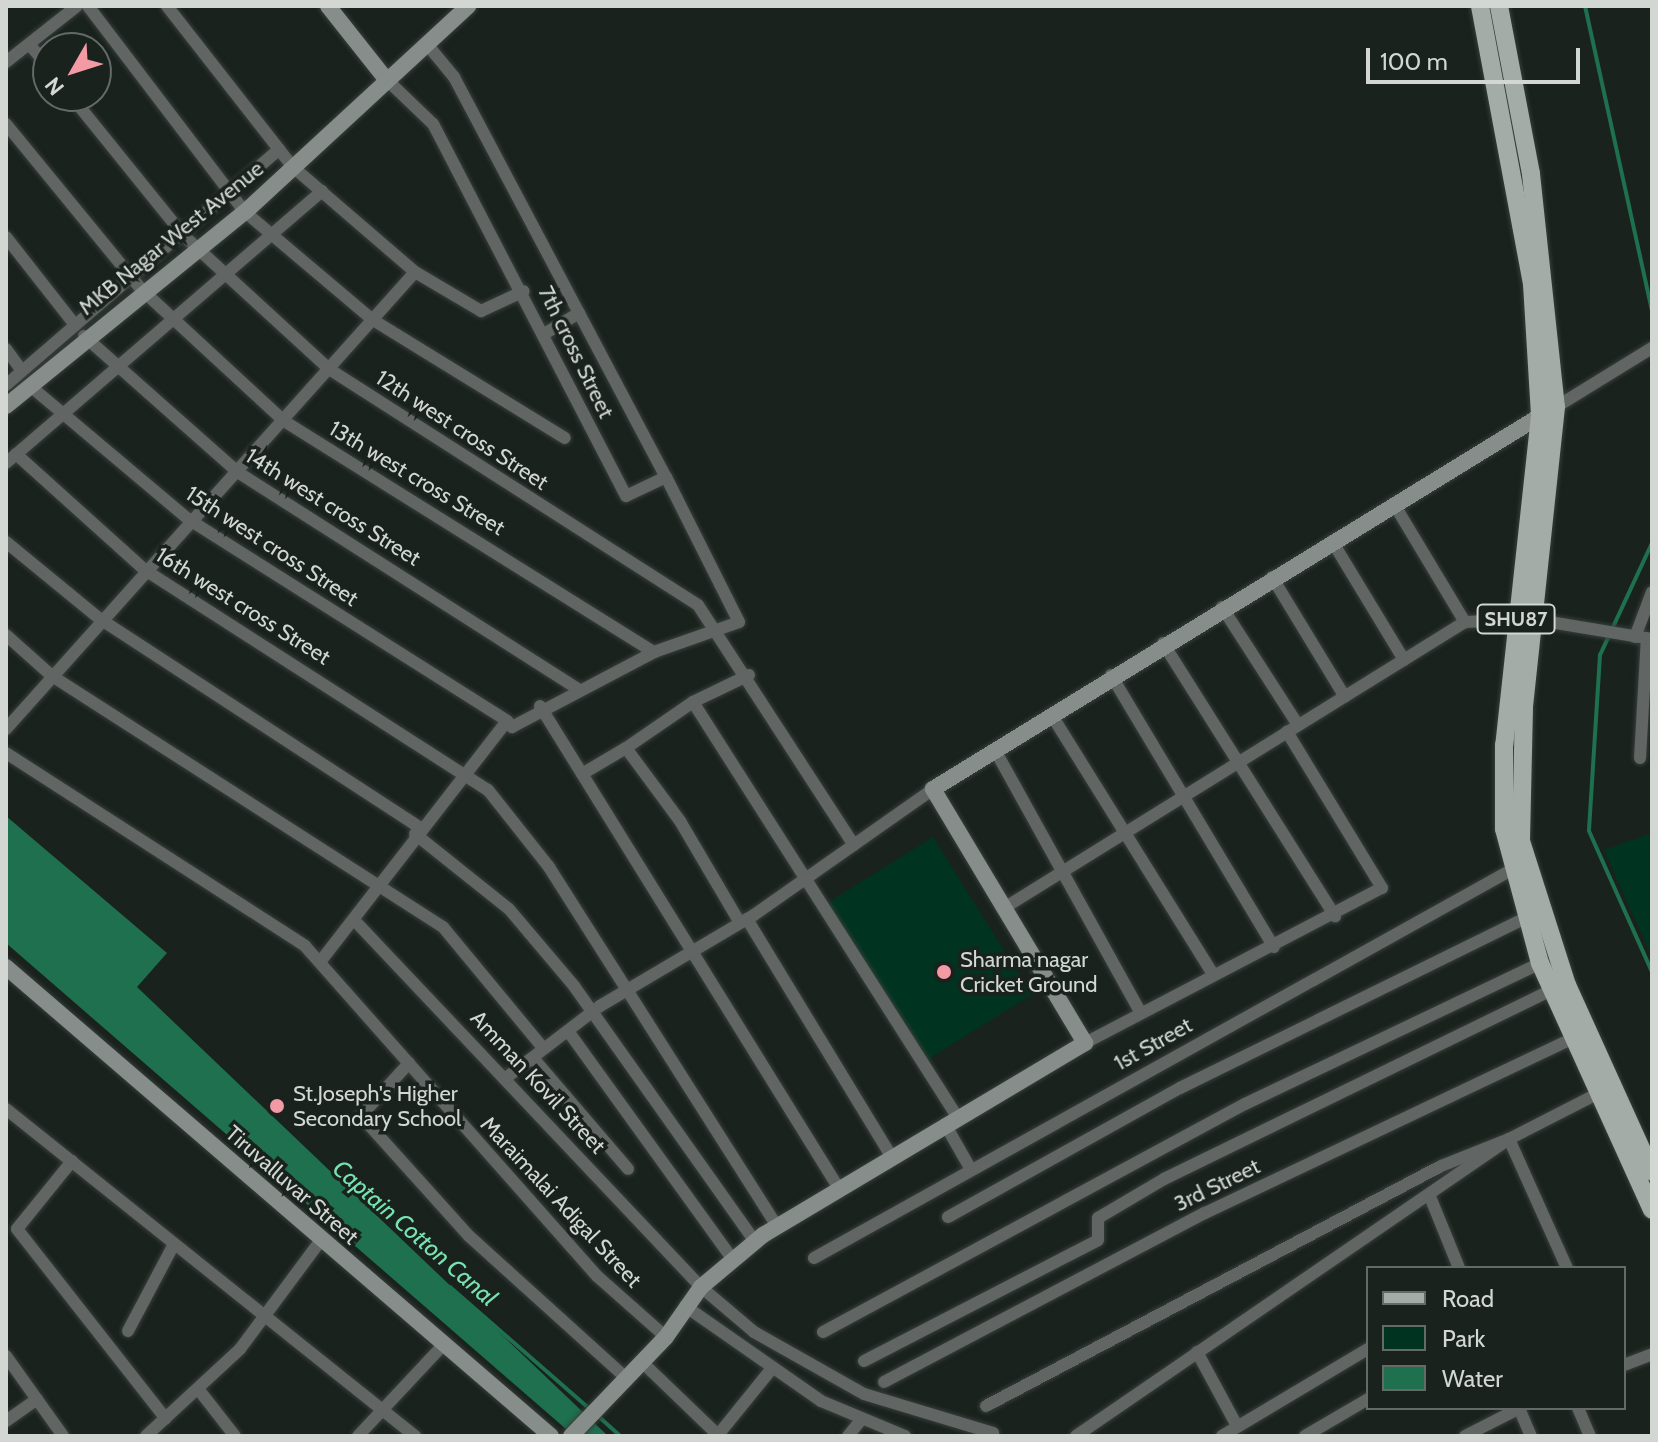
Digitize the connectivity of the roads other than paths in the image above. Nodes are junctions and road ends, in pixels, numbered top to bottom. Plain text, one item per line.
1 (77, 6) edge
2 (88, 6) edge
3 (167, 6) edge
4 (328, 6) edge
5 (468, 6) edge
6 (1480, 6) edge
7 (1499, 6) edge
8 (426, 43) junction
9 (29, 44) junction
10 (32, 48) edge
11 (6, 62) edge
12 (385, 78) junction
13 (84, 112) edge
14 (6, 124) edge
15 (279, 149) junction
16 (293, 167) junction
17 (322, 191) junction
18 (232, 195) junction
19 (245, 212) junction
20 (6, 237) edge
21 (274, 237) junction
22 (189, 241) junction
23 (415, 272) junction
24 (226, 277) junction
25 (137, 283) junction
26 (524, 291) junction
27 (579, 313) junction
28 (175, 319) junction
29 (373, 320) junction
30 (80, 330) junction
31 (544, 334) junction
32 (1652, 348) edge
33 (6, 349) edge
34 (118, 366) junction
35 (329, 369) junction
36 (26, 378) junction
37 (8, 395) edge
38 (62, 408) junction
39 (1548, 412) junction
40 (284, 421) junction
41 (565, 438) dead end
42 (11, 459) edge
43 (239, 473) junction
44 (666, 477) junction
45 (1394, 504) junction
46 (188, 519) junction
47 (1332, 541) junction
48 (6, 542) edge
49 (145, 570) junction
50 (1272, 577) junction
51 (1652, 592) edge
52 (1222, 607) junction
53 (1524, 618) junction
54 (100, 619) junction
55 (1465, 622) junction
56 (718, 633) junction
57 (6, 635) edge
58 (1645, 638) edge
59 (1163, 643) junction
60 (654, 652) junction
61 (1404, 660) junction
62 (749, 675) junction
63 (1111, 675) junction
64 (52, 676) junction
65 (578, 689) junction
66 (1345, 697) junction
67 (693, 702) junction
68 (540, 706) junction
69 (10, 713) edge
70 (1051, 714) junction
71 (507, 721) junction
72 (6, 729) edge
73 (1292, 729) junction
74 (626, 748) junction
75 (995, 750) junction
76 (6, 753) edge
77 (1640, 758) dead end
78 (1239, 763) junction
79 (463, 772) junction
80 (582, 774) junction
81 (933, 789) junction
82 (1186, 799) junction
83 (417, 831) junction
84 (1126, 836) junction
85 (854, 845) junction
86 (1513, 869) junction
87 (1063, 873) junction
88 (806, 877) junction
89 (379, 883) junction
90 (1004, 908) junction
91 (1335, 916) junction
92 (1527, 917) junction
93 (744, 921) junction
94 (356, 922) junction
95 (1274, 947) junction
96 (692, 952) junction
97 (320, 962) junction
98 (1540, 963) junction
99 (6, 967) edge
100 (1213, 974) junction
101 (1552, 990) junction
102 (625, 993) junction
103 (593, 1012) junction
104 (1141, 1013) junction
105 (568, 1031) junction
106 (1574, 1038) junction
107 (1085, 1043) junction
108 (544, 1049) junction
109 (533, 1058) junction
110 (409, 1063) junction
111 (507, 1077) junction
112 (1599, 1093) junction
113 (6, 1109) edge
114 (951, 1120) junction
115 (1509, 1139) junction
116 (890, 1154) junction
117 (72, 1161) junction
118 (969, 1166) junction
119 (628, 1169) dead end
120 (1652, 1172) edge
121 (838, 1187) junction
122 (1431, 1199) junction
123 (1652, 1210) edge
124 (948, 1217) dead end
125 (777, 1226) junction
126 (17, 1229) junction
127 (321, 1240) junction
128 (6, 1241) edge
129 (755, 1242) junction
130 (174, 1244) junction
131 (814, 1258) dead end
132 (733, 1260) junction
133 (1458, 1266) edge
134 (1566, 1266) edge
135 (701, 1287) junction
136 (685, 1306) junction
137 (269, 1313) junction
138 (128, 1331) dead end
139 (823, 1332) dead end
140 (666, 1337) junction
141 (444, 1344) junction
142 (1366, 1350) edge
143 (1197, 1352) junction
144 (1652, 1354) edge
145 (6, 1356) edge
146 (864, 1361) dead end
147 (642, 1362) junction
148 (1626, 1364) edge
149 (773, 1367) junction
150 (626, 1378) junction
151 (884, 1382) dead end
152 (199, 1390) junction
153 (37, 1399) junction
154 (1366, 1400) edge
155 (986, 1406) dead end
156 (384, 1408) junction
157 (1516, 1410) edge
158 (1521, 1410) edge
159 (1579, 1410) edge
160 (166, 1419) junction
161 (861, 1420) junction
162 (6, 1421) edge
163 (1236, 1424) junction
164 (993, 1433) dead end
165 (63, 1436) edge
166 (146, 1436) edge
167 (235, 1436) edge
168 (358, 1436) edge
169 (415, 1436) edge
170 (551, 1436) edge
171 (571, 1436) edge
172 (719, 1436) edge
173 (848, 1436) edge
174 (905, 1436) edge
175 (1076, 1436) edge
176 (1222, 1436) edge
177 (1305, 1436) edge
178 (1465, 1436) edge
179 (1531, 1436) edge
180 (1590, 1436) edge

1 - 9 street
2 - 18 street
3 - 15 street
4 - 12 street
5 - 8 street, MKB Nagar West Avenue
6 - 39 main road, SHU87
7 - 39 main road, SHU87
8 - 12 street, MKB Nagar West Avenue
8 - 27 street
9 - 10 street
9 - 11 street
12 - 16 street, MKB Nagar West Avenue
12 - 26 street, 7th cross Street
13 - 22 street, 12th west cross Street
14 - 25 street, 13th west cross Street
15 - 16 street
15 - 18 street
16 - 17 street
16 - 19 street, MKB Nagar West Avenue
17 - 21 street
17 - 23 street
18 - 19 street
18 - 22 street
19 - 21 street
19 - 22 street, MKB Nagar West Avenue
20 - 30 street, 14th west cross Street
21 - 24 street
21 - 29 street
22 - 24 street, 12th west cross Street
22 - 25 street, MKB Nagar West Avenue
23 - 26 street
23 - 29 street
24 - 28 street
24 - 35 street, 12th west cross Street
25 - 28 street, 13th west cross Street
25 - 30 street, MKB Nagar West Avenue
26 - 31 street, 7th cross Street
27 - 31 street
27 - 44 street
28 - 34 street
28 - 40 street, 13th west cross Street
29 - 35 street
29 - 41 street
30 - 34 street, 14th west cross Street
30 - 36 street, MKB Nagar West Avenue
31 - 44 street, 7th cross Street
32 - 39 street
33 - 36 street, 15th west cross Street
34 - 38 street
34 - 43 street, 14th west cross Street
35 - 40 street
35 - 56 street, 12th west cross Street
36 - 37 street, MKB Nagar West Avenue
36 - 38 street, 15th west cross Street
38 - 42 street
38 - 46 street, 15th west cross Street
39 - 45 street
39 - 53 main road, SHU87
40 - 43 street
40 - 60 street, 13th west cross Street
42 - 49 street, 16th west cross Street
43 - 46 street
43 - 65 street, 14th west cross Street
44 - 56 street
45 - 47 street
45 - 55 street
46 - 49 street
46 - 71 street, 15th west cross Street
47 - 50 street
47 - 61 street
48 - 54 street
49 - 54 street
49 - 79 street, 16th west cross Street
50 - 52 street
50 - 66 street
51 - 58 street
52 - 59 street
52 - 73 street
53 - 55 street
53 - 58 street
53 - 86 main road, SHU87
53 - 120 main road, SHU87
54 - 64 street
54 - 83 street
55 - 61 street
56 - 60 street
56 - 62 street, 12th west cross Street
57 - 64 street
58 - 77 street
59 - 63 street
59 - 78 street
60 - 65 street
61 - 66 street
62 - 67 street
62 - 85 street, 12th west cross Street
63 - 70 street
63 - 82 street
64 - 69 street
64 - 89 street
65 - 68 street
66 - 73 street
67 - 74 street
67 - 88 street
68 - 71 street
68 - 80 street
69 - 72 street
70 - 75 street
70 - 84 street
71 - 79 street
73 - 78 street
73 - 91 street
74 - 80 street
74 - 93 street
75 - 81 street
75 - 87 street
76 - 97 street, Maraimalai Adigal Street
78 - 82 street
78 - 91 street
79 - 83 street
79 - 102 street, 16th west cross Street
80 - 96 street
81 - 85 street
81 - 90 street
82 - 84 street
82 - 95 street
83 - 89 street
83 - 103 street
84 - 87 street
84 - 100 street
85 - 88 street
86 - 92 main road, SHU87
86 - 118 street, 1st Street
87 - 90 street
87 - 104 street
88 - 93 street
88 - 114 street
89 - 94 street
89 - 108 street
90 - 107 street
91 - 95 street
92 - 98 main road, SHU87
92 - 124 street
93 - 96 street
93 - 116 street
94 - 97 street
94 - 111 street, Amman Kovil Street
95 - 100 street
96 - 102 street
96 - 121 street
97 - 110 street, Maraimalai Adigal Street
98 - 101 main road, SHU87
98 - 139 street
99 - 127 street, Tiruvalluvar Street
100 - 104 street
101 - 106 main road, SHU87
101 - 146 street
102 - 103 street
102 - 125 street
103 - 105 street
103 - 129 street
104 - 107 street
105 - 108 street
105 - 132 street
106 - 112 main road, SHU87
106 - 151 street, 3rd Street
107 - 114 street
108 - 109 street
109 - 111 street
109 - 119 street
110 - 140 street, Maraimalai Adigal Street
110 - 150 street
111 - 135 street, Amman Kovil Street
112 - 115 street
112 - 123 main road, SHU87
113 - 117 street
114 - 116 street
114 - 118 street
115 - 122 street
115 - 134 street
115 - 155 street
116 - 121 street
117 - 126 street
117 - 130 street
118 - 131 street, 1st Street
121 - 125 street
122 - 133 street
122 - 143 street
125 - 129 street
126 - 128 street
126 - 160 street
127 - 137 street
127 - 141 street, Tiruvalluvar Street
129 - 132 street
130 - 137 street
130 - 138 street
132 - 135 street
135 - 136 street
135 - 164 street, Amman Kovil Street
136 - 140 street
136 - 149 street
137 - 152 street
137 - 156 street
140 - 147 street
141 - 156 street
141 - 170 street, Tiruvalluvar Street
142 - 163 street
143 - 163 street
143 - 175 street
144 - 148 street
145 - 153 street
147 - 150 street
147 - 172 street
149 - 161 street
149 - 172 street
150 - 171 street
152 - 160 street
152 - 167 street
153 - 162 street
153 - 165 street
154 - 177 street
156 - 168 street
156 - 169 street
157 - 178 street
158 - 179 street
159 - 180 street
160 - 166 street
161 - 173 street
161 - 174 street
163 - 176 street

